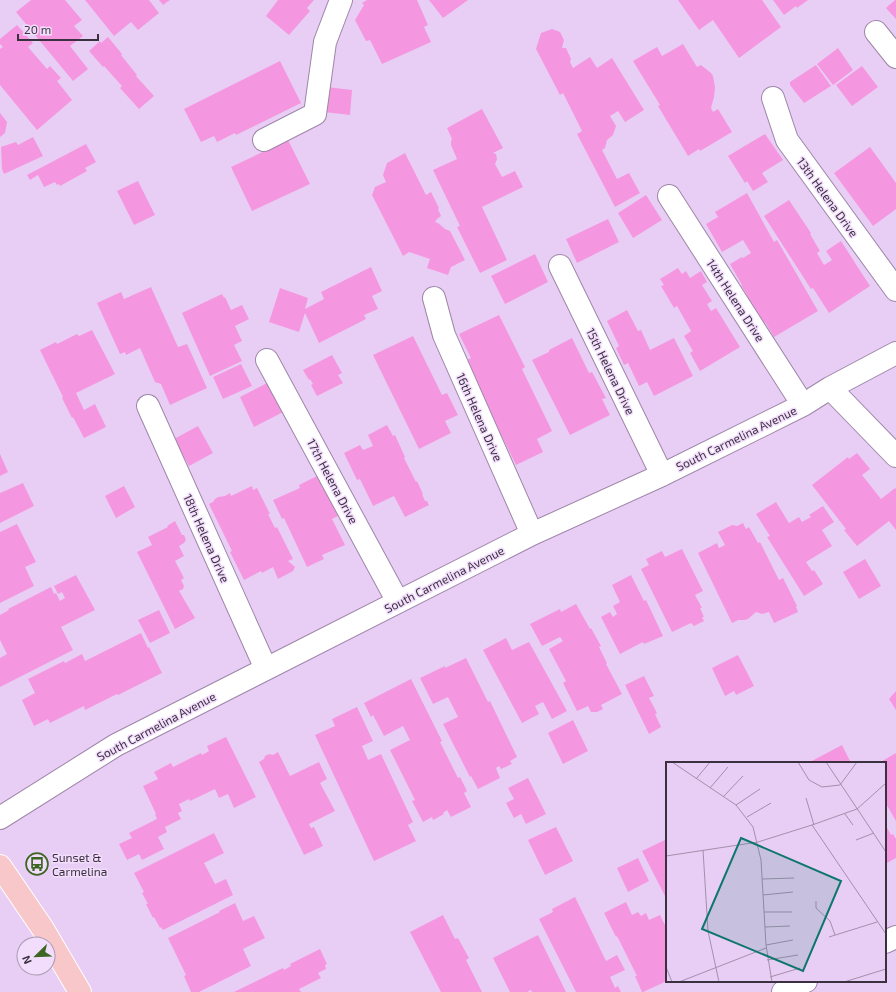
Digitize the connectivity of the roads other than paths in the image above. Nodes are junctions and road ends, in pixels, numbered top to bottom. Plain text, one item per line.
1 (341, 0) edge
2 (876, 32) dead end
3 (896, 57) edge
4 (773, 98) dead end
5 (264, 140) dead end
6 (669, 196) dead end
7 (560, 266) dead end
8 (896, 290) edge
9 (434, 298) dead end
10 (896, 353) edge
11 (267, 360) dead end
12 (830, 388) junction
13 (803, 405) junction
14 (148, 406) dead end
15 (896, 456) edge
16 (662, 475) junction
17 (532, 534) junction
18 (398, 602) junction
19 (266, 669) junction
20 (0, 818) edge
21 (0, 866) edge
22 (896, 937) edge
23 (886, 942) edge
24 (804, 982) edge
25 (80, 992) edge
26 (784, 992) edge

1 - 5 street
2 - 3 street
4 - 8 street, 13th Helena Drive
6 - 13 street, 14th Helena Drive
7 - 16 street, 15th Helena Drive
9 - 17 street, 16th Helena Drive
10 - 12 street, South Carmelina Avenue
11 - 18 street, 17th Helena Drive
12 - 13 street, South Carmelina Avenue
12 - 15 street
13 - 16 street, South Carmelina Avenue
14 - 19 street, 18th Helena Drive
16 - 17 street, South Carmelina Avenue
17 - 18 street, South Carmelina Avenue
18 - 19 street, South Carmelina Avenue
19 - 20 street, South Carmelina Avenue
21 - 25 main road
22 - 23 street
24 - 26 street

